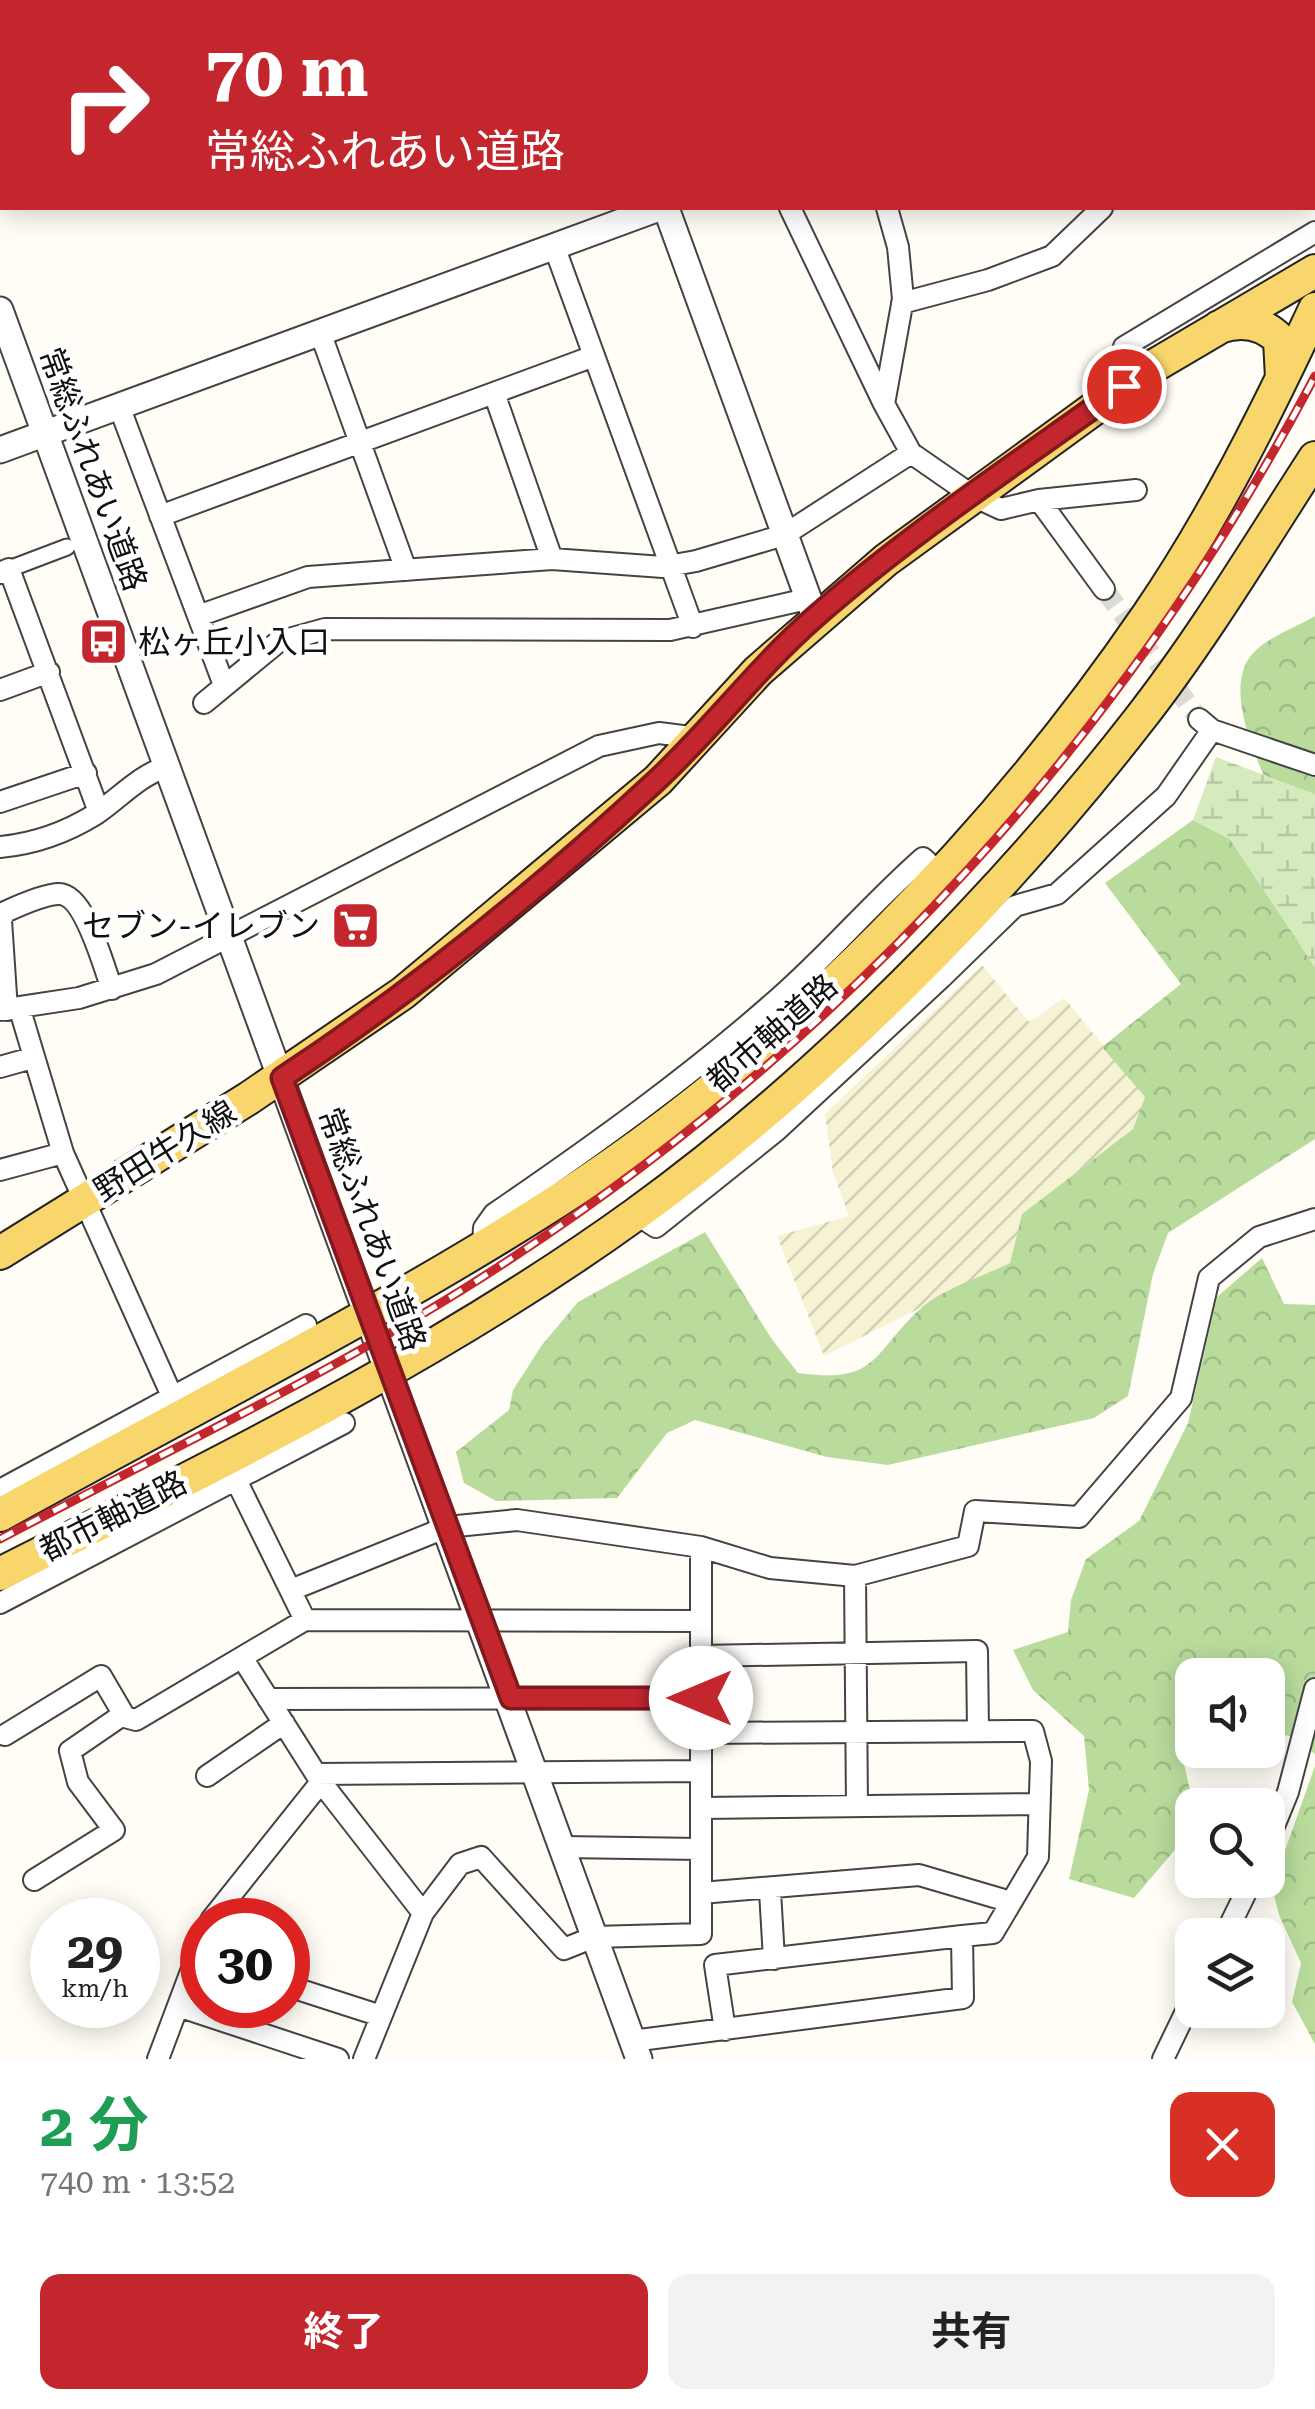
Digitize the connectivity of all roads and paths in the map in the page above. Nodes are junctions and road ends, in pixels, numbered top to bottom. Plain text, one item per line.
1 (656, 210) edge
2 (663, 210) edge
3 (791, 210) edge
4 (888, 210) edge
5 (1100, 210) edge
6 (1315, 232) edge
7 (554, 246) junction
8 (1315, 270) edge
9 (902, 302) junction
10 (0, 310) edge
11 (1315, 310) edge
12 (320, 332) junction
13 (1206, 332) junction
14 (594, 356) junction
15 (1280, 383) junction
16 (1124, 386) junction
17 (494, 392) junction
18 (884, 404) junction
19 (118, 406) junction
20 (45, 433) junction
21 (361, 443) junction
22 (0, 450) edge
23 (911, 453) junction
24 (1315, 458) edge
25 (1136, 490) dead end
26 (973, 496) junction
27 (1039, 500) junction
28 (160, 516) junction
29 (784, 534) junction
30 (67, 547) dead end
31 (552, 559) junction
32 (671, 567) junction
33 (406, 570) junction
34 (4, 571) edge
35 (1104, 589) tunnel mouth
36 (811, 608) junction
37 (198, 616) junction
38 (693, 627) junction
39 (49, 672) junction
40 (224, 686) junction
41 (0, 690) edge
42 (204, 703) dead end
43 (698, 738) junction
44 (1315, 764) edge
45 (168, 766) junction
46 (86, 773) junction
47 (0, 802) edge
48 (99, 812) junction
49 (0, 847) edge
50 (230, 936) junction
51 (932, 969) junction
52 (112, 989) junction
53 (9, 1010) edge
54 (32, 1058) junction
55 (0, 1067) edge
56 (282, 1078) junction
57 (64, 1153) junction
58 (0, 1170) edge
59 (83, 1201) junction
60 (1315, 1219) edge
61 (0, 1253) edge
62 (368, 1312) junction
63 (306, 1326) dead end
64 (390, 1370) junction
65 (215, 1384) junction
66 (172, 1396) junction
67 (344, 1423) dead end
68 (275, 1446) junction
69 (42, 1480) junction
70 (237, 1482) junction
71 (0, 1490) edge
72 (0, 1515) edge
73 (447, 1526) junction
74 (701, 1547) junction
75 (0, 1574) edge
76 (855, 1576) junction
77 (291, 1590) junction
78 (0, 1603) edge
79 (306, 1620) junction
80 (482, 1620) junction
81 (701, 1621) junction
82 (701, 1656) junction
83 (857, 1656) junction
84 (243, 1660) junction
85 (1315, 1690) edge
86 (511, 1698) junction
87 (701, 1698) junction
88 (268, 1699) junction
89 (125, 1717) junction
90 (284, 1723) junction
91 (978, 1731) junction
92 (857, 1732) junction
93 (701, 1733) junction
94 (5, 1735) dead end
95 (701, 1771) junction
96 (537, 1773) junction
97 (207, 1776) dead end
98 (319, 1778) junction
99 (1285, 1799) edge
100 (1040, 1804) junction
101 (857, 1806) junction
102 (701, 1808) junction
103 (562, 1847) junction
104 (701, 1849) junction
105 (34, 1880) dead end
106 (770, 1890) junction
107 (701, 1893) junction
108 (228, 1898) edge
109 (1011, 1902) junction
110 (422, 1913) junction
111 (962, 1936) junction
112 (594, 1938) junction
113 (774, 1959) junction
114 (310, 1993) edge
115 (180, 2001) edge
116 (178, 2006) junction
117 (378, 2015) junction
118 (1178, 2028) edge
119 (725, 2030) junction
120 (636, 2050) edge
121 (158, 2059) edge
122 (338, 2059) edge
123 (364, 2059) edge
124 (1163, 2059) edge

1 - 7 street
2 - 29 street
3 - 18 street
4 - 9 street
5 - 9 street
6 - 16 street
7 - 12 street
7 - 14 street
8 - 13 main road, 野田牛久線
9 - 18 street
10 - 20 street, 常総ふれあい道路
11 - 15 main road, 都市軸道路
12 - 19 street
12 - 21 street
13 - 15 main road
13 - 16 main road, 野田牛久線
14 - 17 street
14 - 32 street
15 - 62 main road, 都市軸道路
16 - 26 main road, 野田牛久線
17 - 21 street
17 - 31 street
18 - 23 street
19 - 20 street
19 - 28 street
20 - 22 street
20 - 45 street, 常総ふれあい道路
21 - 28 street
21 - 33 street
23 - 26 street
23 - 29 street
24 - 51 main road, 都市軸道路
25 - 27 street
26 - 27 street
26 - 36 main road, 野田牛久線
27 - 35 street
28 - 37 street
29 - 32 street
29 - 36 street
30 - 34 street
31 - 32 street
31 - 33 street
32 - 38 street
33 - 37 street
34 - 39 street
36 - 38 street
36 - 43 main road, 野田牛久線
37 - 40 street
38 - 40 street
39 - 41 street
39 - 46 street
40 - 42 street
43 - 50 street
43 - 56 main road, 野田牛久線
44 - 51 street
45 - 48 street
45 - 50 street, 常総ふれあい道路
46 - 47 street
46 - 48 street
48 - 49 street
50 - 52 street
50 - 56 street, 常総ふれあい道路
51 - 64 main road, 都市軸道路
52 - 53 street
52 - 53 street
53 - 54 street
54 - 55 street
54 - 57 street
56 - 59 main road, 野田牛久線
56 - 62 street, 常総ふれあい道路
57 - 58 street
57 - 59 street
59 - 61 main road, 野田牛久線
59 - 66 street
60 - 76 street
62 - 64 street, 常総ふれあい道路
62 - 65 main road, 都市軸道路
63 - 65 street
64 - 68 main road, 都市軸道路
64 - 73 street, 常総ふれあい道路
65 - 66 street
65 - 69 main road, 都市軸道路
66 - 69 street
67 - 68 street
68 - 70 street
68 - 75 main road, 都市軸道路
69 - 71 street
69 - 72 main road, 都市軸道路
70 - 77 street
70 - 78 street
73 - 74 street
73 - 77 street
73 - 80 street, 常総ふれあい道路
74 - 76 street
74 - 81 street
76 - 83 street
77 - 79 street
79 - 80 street
79 - 84 street
80 - 81 street
80 - 86 street, 常総ふれあい道路
81 - 82 street
82 - 83 street
82 - 87 street
83 - 91 street
83 - 92 street
84 - 88 street
84 - 89 street
85 - 99 street
86 - 87 street
86 - 88 street
86 - 96 street, 常総ふれあい道路
87 - 93 street
88 - 90 street
89 - 94 street
89 - 105 street
90 - 97 street
90 - 98 street
91 - 92 street
91 - 100 street
92 - 93 street
92 - 101 street
93 - 95 street
95 - 96 street
95 - 102 street
96 - 98 street
96 - 103 street, 常総ふれあい道路
98 - 108 street
98 - 110 street
100 - 101 street
100 - 109 street
101 - 102 street
102 - 104 street
103 - 104 street
103 - 112 street, 常総ふれあい道路
104 - 107 street
106 - 107 street
106 - 109 street
106 - 113 street
107 - 112 street
109 - 111 street
110 - 112 street
110 - 117 street
111 - 113 street
111 - 119 street
112 - 120 street, 常総ふれあい道路
113 - 119 street
114 - 117 street
115 - 116 street
116 - 121 street
116 - 122 street
117 - 123 street
118 - 124 street
119 - 120 street

